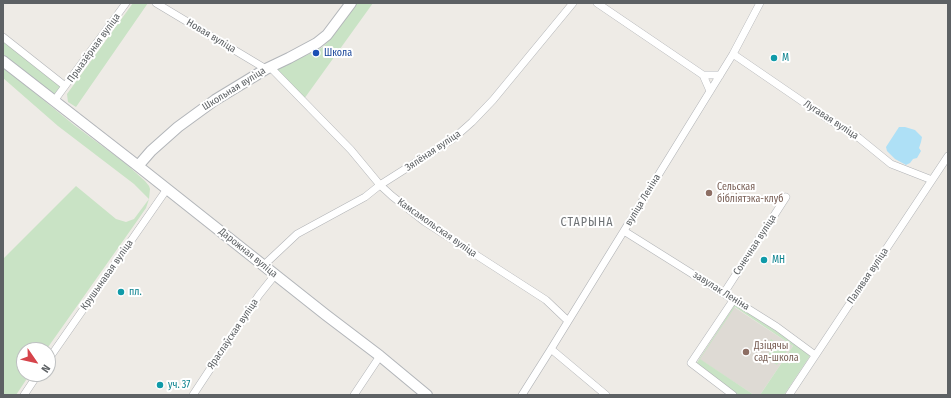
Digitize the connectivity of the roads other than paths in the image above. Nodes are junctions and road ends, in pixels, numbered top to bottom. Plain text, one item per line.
1 (126, 3) edge
2 (156, 3) edge
3 (351, 3) edge
4 (573, 3) edge
5 (597, 3) edge
6 (757, 4) edge
7 (3, 37) edge
8 (733, 54) junction
9 (3, 61) edge
10 (268, 68) junction
11 (703, 74) junction
12 (720, 75) junction
13 (65, 86) junction
14 (710, 91) junction
15 (54, 101) junction
16 (948, 156) edge
17 (138, 166) junction
18 (932, 180) junction
19 (380, 185) junction
20 (167, 189) junction
21 (786, 197) dead end
22 (624, 231) junction
23 (264, 265) junction
24 (275, 275) junction
25 (724, 293) junction
26 (734, 299) junction
27 (568, 321) junction
28 (56, 349) edge
29 (551, 349) junction
30 (815, 355) junction
31 (380, 356) junction
32 (33, 382) edge
33 (24, 395) edge
34 (193, 395) edge
35 (354, 395) edge
36 (427, 395) edge
37 (522, 395) edge
38 (606, 395) edge
39 (733, 395) edge
40 (789, 395) edge

1 - 13 street, Прыазёрная вуліца
2 - 10 street, Новая вуліца
3 - 10 main road, Школьная вуліца
4 - 19 street, Зялёная вуліца
5 - 11 street
6 - 8 street, вуліца Леніна
7 - 13 street, Прыазёрная вуліца
8 - 12 street, вуліца Леніна
8 - 18 street, Лугавая вуліца
9 - 15 main road, Дарожная вуліца
10 - 17 main road, Школьная вуліца
10 - 19 street, Камсамольская вуліца
11 - 12 street
11 - 14 street
12 - 14 street, вуліца Леніна
13 - 15 street
14 - 22 street, вуліца Леніна
15 - 17 main road, Дарожная вуліца
16 - 18 street, Палявая вуліца
17 - 20 main road, Дарожная вуліца
18 - 30 street, Палявая вуліца
19 - 23 street, Зялёная вуліца
19 - 27 street, Камсамольская вуліца
20 - 23 main road, Дарожная вуліца
20 - 28 street, Крушынавая вуліца
21 - 25 street, Сонечная вуліца
22 - 25 street, завулак Леніна
22 - 27 street, вуліца Леніна
23 - 24 main road, Дарожная вуліца
24 - 31 main road, Дарожная вуліца
24 - 34 street, Яраслаўская вуліца
25 - 26 street, завулак Леніна
26 - 30 street, завулак Леніна
26 - 39 street
27 - 29 street, вуліца Леніна
29 - 37 street, вуліца Леніна
29 - 38 street
30 - 40 street, Палявая вуліца
31 - 35 street
31 - 36 main road, Дарожная вуліца
32 - 33 street

